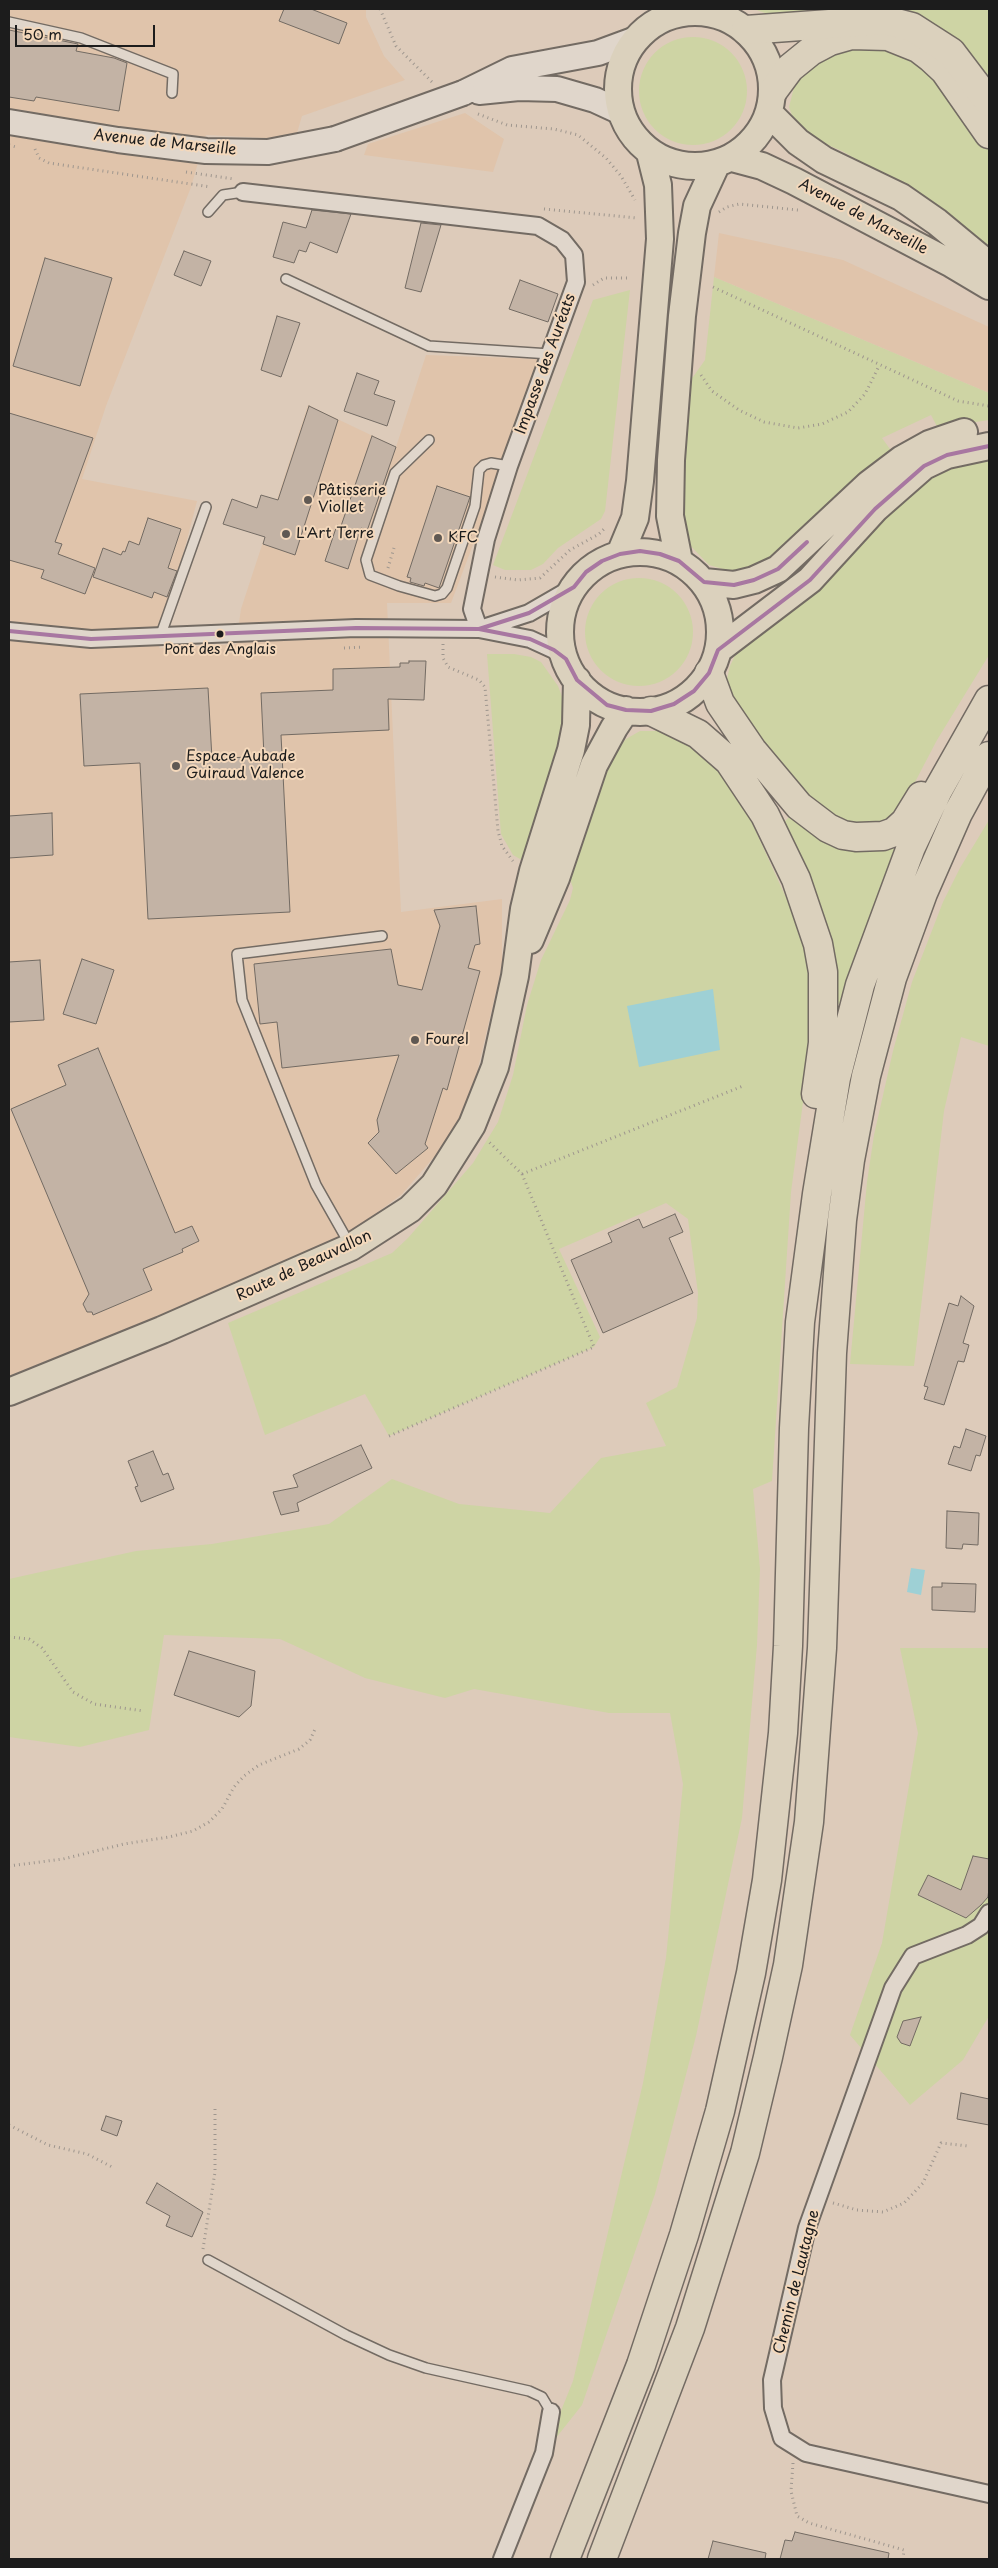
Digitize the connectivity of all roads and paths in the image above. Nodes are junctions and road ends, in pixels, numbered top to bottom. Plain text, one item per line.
1 (380, 9) edge
2 (671, 12) edge
3 (736, 20) edge
4 (9, 22) edge
5 (636, 39) junction
6 (435, 86) dead end
7 (172, 93) dead end
8 (468, 102) junction
9 (771, 102) junction
10 (989, 102) edge
11 (621, 112) junction
12 (9, 122) edge
13 (989, 134) edge
14 (35, 149) dead end
15 (650, 153) junction
16 (724, 161) junction
17 (243, 192) junction
18 (636, 205) dead end
19 (806, 210) dead end
20 (638, 211) dead end
21 (208, 212) dead end
22 (714, 221) dead end
23 (640, 226) dead end
24 (989, 266) edge
25 (286, 278) dead end
26 (629, 278) dead end
27 (598, 280) dead end
28 (989, 286) edge
29 (713, 288) dead end
30 (550, 354) junction
31 (879, 366) junction
32 (697, 367) dead end
33 (989, 406) edge
34 (989, 428) edge
35 (429, 440) dead end
36 (989, 446) edge
37 (509, 466) junction
38 (206, 507) dead end
39 (609, 523) dead end
40 (394, 548) dead end
41 (620, 554) junction
42 (679, 561) junction
43 (389, 563) junction
44 (394, 565) dead end
45 (387, 569) dead end
46 (486, 576) junction
47 (704, 582) junction
48 (574, 587) junction
49 (444, 629) junction
50 (479, 629) junction
51 (9, 631) edge
52 (160, 637) junction
53 (714, 662) junction
54 (571, 670) junction
55 (989, 690) edge
56 (989, 700) edge
57 (639, 711) junction
58 (989, 756) edge
59 (989, 792) edge
60 (520, 866) dead end
61 (382, 936) dead end
62 (515, 976) junction
63 (892, 978) junction
64 (743, 1086) dead end
65 (472, 1125) junction
66 (522, 1174) junction
67 (351, 1247) junction
68 (800, 1322) junction
69 (9, 1392) edge
70 (389, 1436) dead end
71 (9, 1637) edge
72 (144, 1711) dead end
73 (316, 1727) dead end
74 (9, 1866) edge
75 (989, 1913) edge
76 (215, 2109) dead end
77 (9, 2125) edge
78 (968, 2146) dead end
79 (114, 2168) dead end
80 (818, 2199) junction
81 (208, 2260) joint
82 (551, 2412) joint
83 (794, 2445) junction
84 (989, 2494) edge
85 (502, 2559) edge
86 (565, 2559) edge
87 (602, 2559) edge
88 (903, 2559) edge

1 - 6 path
2 - 3 main road
2 - 5 main road
3 - 9 main road
3 - 10 highway
4 - 7 lane
5 - 8 main road, Avenue de Marseille
5 - 11 main road
8 - 11 main road, Avenue de Marseille
8 - 12 main road, Avenue de Marseille, bridge
8 - 18 path
9 - 13 highway
9 - 16 main road
9 - 24 main road, Avenue de Marseille
11 - 15 main road
14 - 17 path
15 - 16 main road
15 - 41 main road
16 - 28 main road, Avenue de Marseille
16 - 42 main road
17 - 21 lane
17 - 30 street, Impasse des Auréats
19 - 22 path
20 - 23 path
25 - 30 lane
26 - 27 path
29 - 31 path
30 - 37 street, Impasse des Auréats
31 - 32 path
31 - 33 path
34 - 47 main road
35 - 37 lane
36 - 53 main road
37 - 46 street, Impasse des Auréats
38 - 52 lane
39 - 46 path
40 - 43 path
41 - 42 main road
41 - 48 main road
42 - 47 main road
43 - 44 path
43 - 45 path
46 - 50 street, Impasse des Auréats
47 - 53 main road
48 - 50 street
48 - 54 main road
49 - 50 street
49 - 52 street
49 - 60 path
50 - 54 street
51 - 52 street
53 - 55 highway
53 - 57 main road
54 - 57 main road
54 - 62 main road
56 - 68 highway
57 - 62 main road
57 - 68 highway
58 - 63 highway
59 - 63 highway
61 - 67 lane
62 - 65 main road, Route de Beauvallon
63 - 87 highway
64 - 66 path
65 - 66 path
65 - 67 main road, Route de Beauvallon
66 - 70 path
67 - 69 main road, Route de Beauvallon
68 - 86 highway
71 - 72 path
73 - 74 path
75 - 80 street, Chemin de Lautagne
76 - 81 path
77 - 79 path
78 - 80 path
80 - 83 street, Chemin de Lautagne
81 - 82 lane
82 - 85 street
83 - 84 street, Chemin de Lautagne
83 - 88 path

